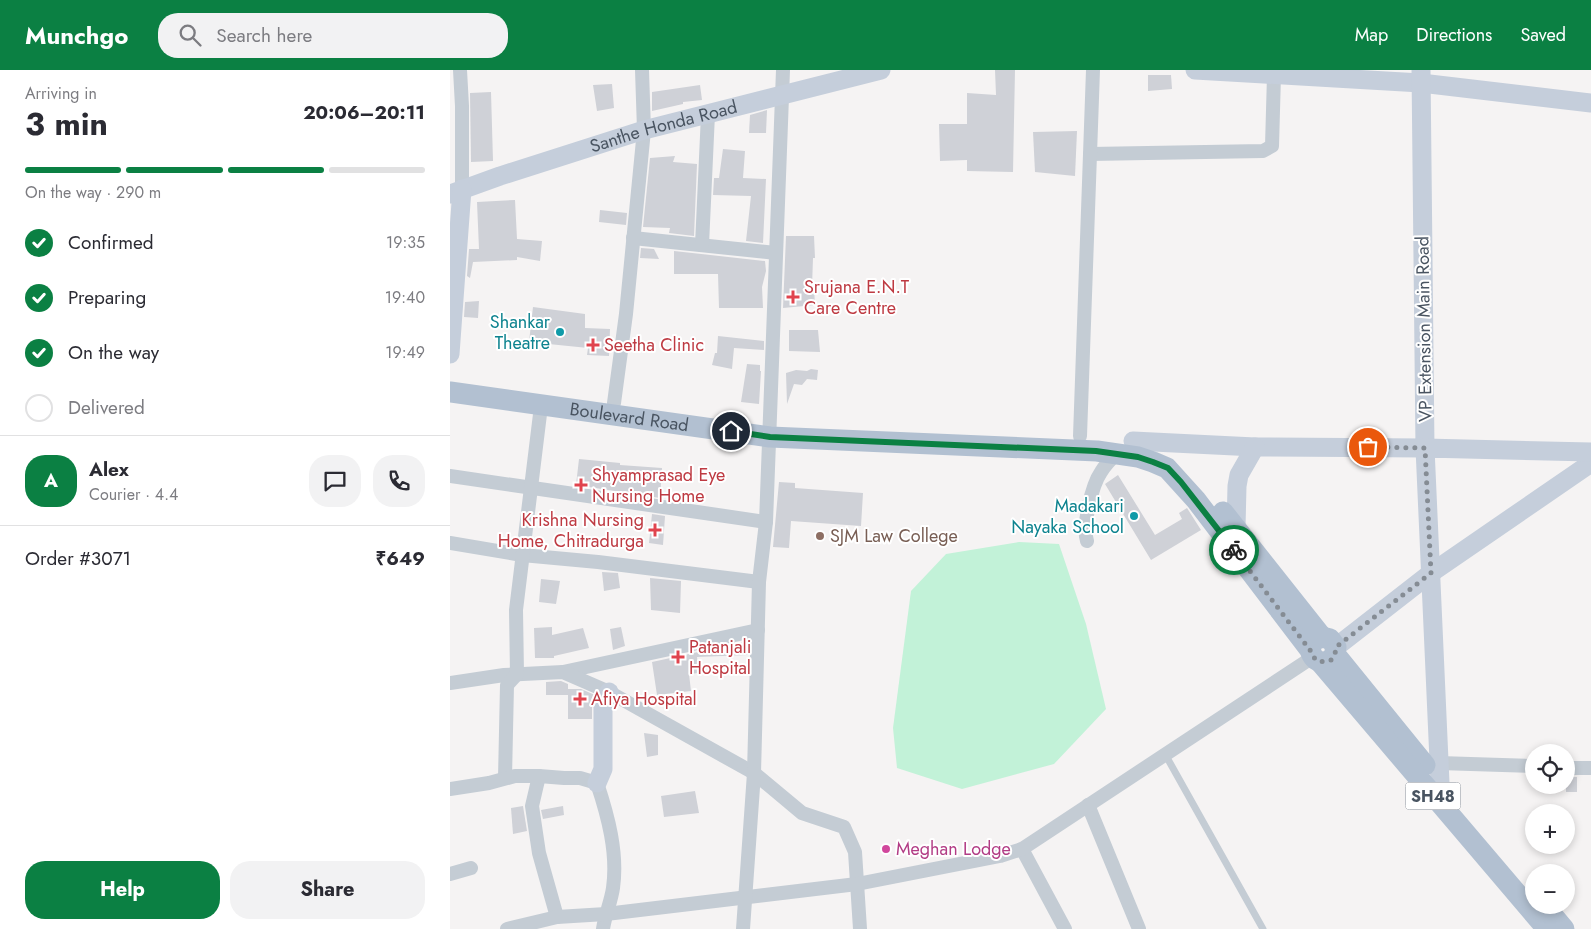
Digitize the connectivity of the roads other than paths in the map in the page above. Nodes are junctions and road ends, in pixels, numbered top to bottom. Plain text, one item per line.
1 (460, 70) edge
2 (642, 70) edge
3 (783, 70) edge
4 (881, 70) edge
5 (1093, 70) edge
6 (1195, 70) edge
7 (1274, 75) junction
8 (1421, 77) edge
9 (782, 96) junction
10 (1591, 103) edge
11 (708, 114) junction
12 (644, 130) junction
13 (1090, 154) junction
14 (456, 191) edge
15 (633, 238) junction
16 (702, 245) junction
17 (776, 253) junction
18 (452, 298) edge
19 (450, 354) edge
20 (450, 381) edge
21 (450, 392) edge
22 (614, 403) junction
23 (540, 406) junction
24 (770, 430) junction
25 (1080, 436) junction
26 (1255, 447) junction
27 (1127, 448) junction
28 (1425, 448) junction
29 (1591, 452) edge
30 (1591, 463) edge
31 (450, 476) edge
32 (530, 487) junction
33 (766, 522) junction
34 (1236, 528) junction
35 (1086, 541) dead end
36 (450, 543) edge
37 (522, 554) junction
38 (1431, 573) junction
39 (759, 582) junction
40 (758, 630) junction
41 (1323, 651) junction
42 (563, 672) junction
43 (516, 674) junction
44 (450, 683) edge
45 (609, 692) junction
46 (1166, 754) junction
47 (1525, 767) edge
48 (1575, 768) edge
49 (1591, 768) edge
50 (754, 773) junction
51 (539, 776) junction
52 (505, 778) junction
53 (1436, 779) junction
54 (598, 783) junction
55 (450, 789) edge
56 (1088, 805) junction
57 (1022, 849) junction
58 (471, 868) dead end
59 (450, 874) edge
60 (1525, 883) edge
61 (857, 884) junction
62 (746, 898) junction
63 (606, 914) junction
64 (1552, 914) edge
65 (557, 917) junction
66 (507, 929) edge
67 (603, 929) edge
68 (743, 929) edge
69 (860, 929) edge
70 (1065, 929) edge
71 (1138, 929) edge
72 (1263, 929) edge
73 (1547, 929) edge
74 (1564, 929) edge

1 - 14 street
2 - 12 street
3 - 9 street
4 - 9 main road, Santhe Honda Road
5 - 13 street
6 - 7 main road
7 - 8 main road
7 - 13 street
8 - 10 main road
8 - 28 main road, VP Extension Main Road
9 - 11 main road, Santhe Honda Road
9 - 17 street
11 - 12 main road, Santhe Honda Road
11 - 16 street
12 - 14 main road, Santhe Honda Road
12 - 15 street
13 - 25 street
14 - 18 main road
15 - 16 street
15 - 22 street
16 - 17 street
17 - 24 street
18 - 19 main road
20 - 22 main road, Boulevard Road / SH48
21 - 23 main road, Boulevard Road / SH48
22 - 24 main road, Boulevard Road / SH48
23 - 24 main road, Boulevard Road / SH48
23 - 32 street
24 - 25 main road, Boulevard Road / SH48
24 - 27 main road, Boulevard Road / SH48
24 - 33 street
25 - 27 main road, Boulevard Road / SH48
26 - 27 main road, VP Extension Main Road
26 - 28 main road, VP Extension Main Road
26 - 34 main road
27 - 34 main road, SH48
27 - 35 street
27 - 41 main road, SH48
28 - 29 main road
28 - 38 main road
30 - 38 main road
31 - 32 street
32 - 33 street
32 - 37 street
33 - 39 street
34 - 41 main road, SH48
36 - 37 street
37 - 39 street
37 - 43 street
38 - 41 main road
38 - 53 main road
39 - 40 street
40 - 42 street
40 - 50 street
41 - 46 street
41 - 53 main road, SH48
42 - 43 street
42 - 45 street
43 - 44 street
43 - 52 street
45 - 50 street
45 - 54 main road
46 - 56 street
46 - 72 lane
47 - 53 street
48 - 49 street
50 - 61 street
50 - 62 street
51 - 52 street
51 - 54 street
51 - 65 street
52 - 55 street
53 - 60 main road, SH48
53 - 73 main road, SH48
54 - 63 street
56 - 57 street
56 - 71 street
57 - 61 street
57 - 70 street
58 - 59 street
61 - 62 street
61 - 69 street
62 - 63 street
62 - 68 street
63 - 65 street
63 - 67 street
64 - 74 main road
65 - 66 street

